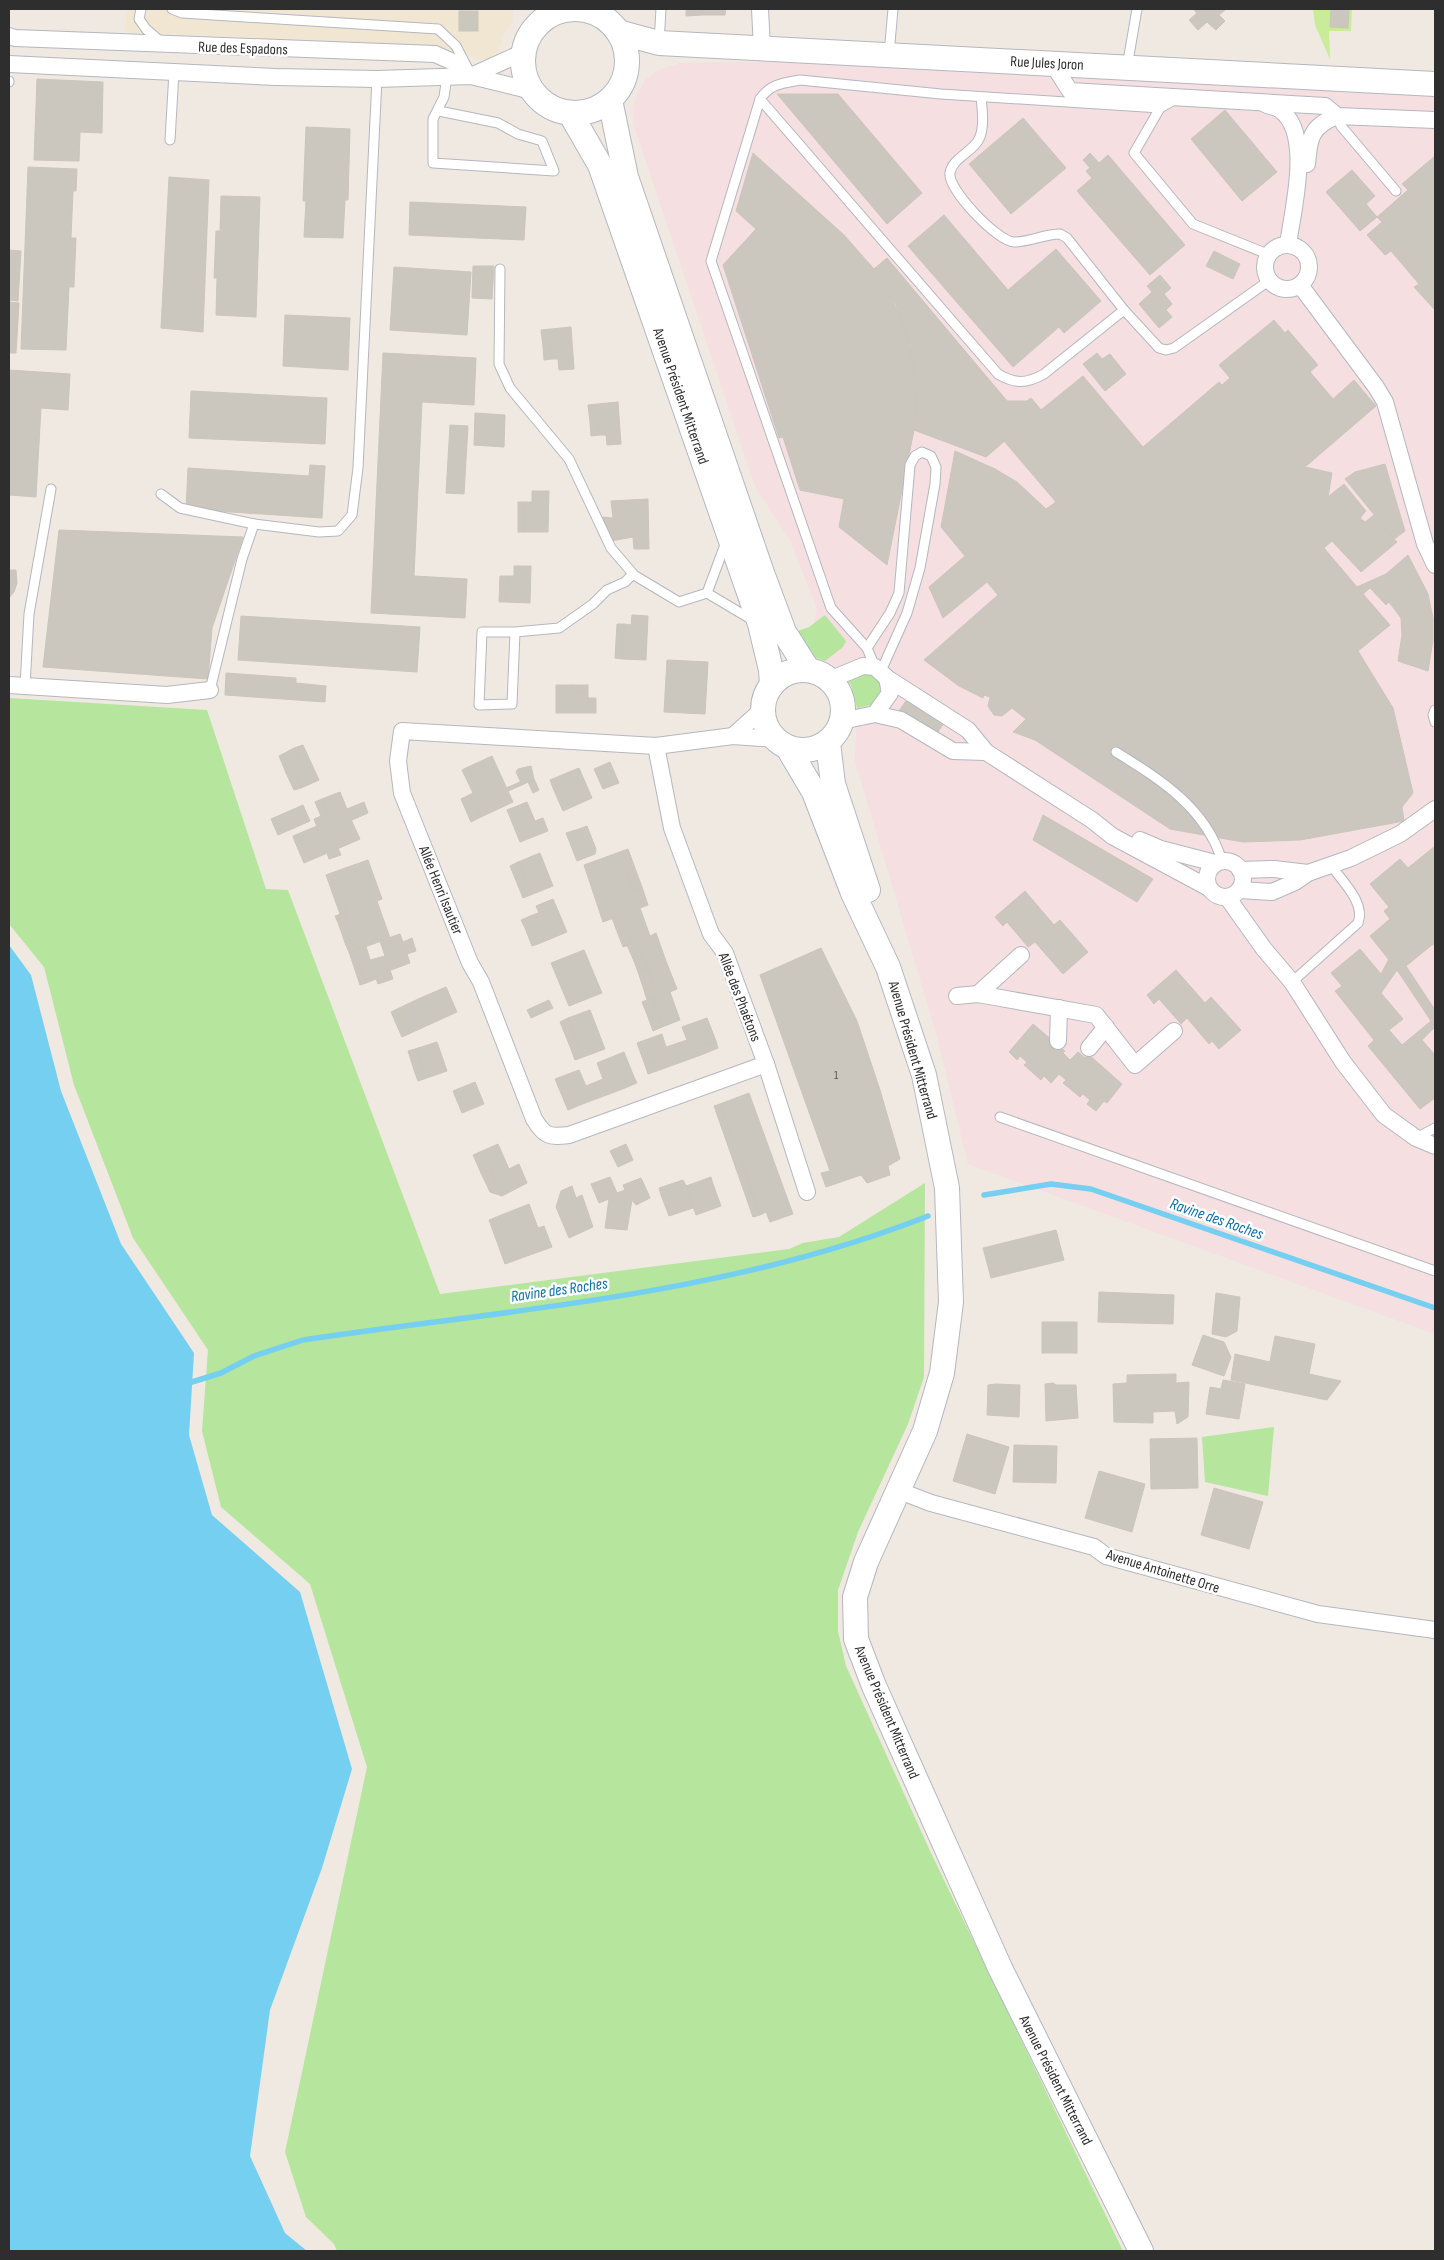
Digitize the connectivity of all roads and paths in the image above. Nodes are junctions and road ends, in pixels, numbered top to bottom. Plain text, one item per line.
1 (141, 9) edge
2 (172, 9) edge
3 (572, 9) edge
4 (662, 9) edge
5 (760, 9) edge
6 (892, 9) edge
7 (1137, 9) edge
8 (535, 18) edge
9 (618, 32) junction
10 (9, 36) edge
11 (659, 43) junction
12 (170, 46) junction
13 (762, 48) junction
14 (524, 52) junction
15 (889, 54) junction
16 (627, 63) junction
17 (1052, 63) junction
18 (9, 64) edge
19 (1127, 67) junction
20 (174, 72) junction
21 (447, 76) junction
22 (471, 76) junction
23 (377, 79) junction
24 (1435, 84) edge
25 (532, 91) junction
26 (981, 97) junction
27 (1181, 97) junction
28 (760, 99) junction
29 (610, 100) junction
30 (1259, 101) junction
31 (1160, 108) junction
32 (439, 110) junction
33 (570, 113) junction
34 (1337, 116) junction
35 (1430, 118) edge
36 (170, 140) dead end
37 (1396, 191) dead end
38 (1293, 247) junction
39 (1270, 255) junction
40 (500, 269) dead end
41 (1270, 280) junction
42 (1300, 285) junction
43 (1124, 310) junction
44 (51, 489) dead end
45 (161, 494) dead end
46 (254, 524) junction
47 (729, 533) junction
48 (1435, 565) edge
49 (632, 574) junction
50 (707, 593) junction
51 (760, 624) junction
52 (515, 632) junction
53 (867, 648) junction
54 (881, 672) junction
55 (819, 675) junction
56 (17, 685) edge
57 (772, 685) junction
58 (210, 690) joint
59 (763, 709) junction
60 (1435, 710) edge
61 (876, 714) junction
62 (842, 721) junction
63 (1435, 722) edge
64 (732, 736) junction
65 (781, 743) junction
66 (828, 743) junction
67 (656, 746) junction
68 (986, 752) junction
69 (1116, 752) dead end
70 (1435, 809) edge
71 (1092, 820) junction
72 (1219, 862) junction
73 (1330, 864) junction
74 (1240, 870) junction
75 (1308, 873) junction
76 (1209, 888) junction
77 (1233, 893) junction
78 (1020, 955) dead end
79 (888, 967) junction
80 (1292, 982) junction
81 (978, 994) junction
82 (956, 996) dead end
83 (1059, 1008) junction
84 (1106, 1027) junction
85 (1174, 1032) dead end
86 (1058, 1041) dead end
87 (1089, 1048) dead end
88 (766, 1064) junction
89 (1000, 1117) dead end
90 (1435, 1128) edge
91 (1416, 1138) junction
92 (1435, 1146) edge
93 (807, 1192) dead end
94 (1435, 1271) edge
95 (897, 1490) junction
96 (1435, 1630) edge
97 (1142, 2251) edge

1 - 12 lane
2 - 22 lane
3 - 8 main road
3 - 9 main road
4 - 11 lane
5 - 13 street
6 - 15 lane
7 - 19 lane
8 - 14 main road
9 - 11 main road, Rue Jules Joron
9 - 16 main road
10 - 12 street, Rue des Espadons
11 - 13 main road, Rue Jules Joron
11 - 16 main road
12 - 22 street, Rue des Espadons
13 - 15 main road, Rue Jules Joron
14 - 22 street
14 - 25 main road
15 - 17 main road, Rue Jules Joron
16 - 29 main road
17 - 19 main road, Rue Jules Joron
17 - 27 street
18 - 20 street
19 - 24 main road, Rue Jules Joron
20 - 23 street
20 - 36 lane
21 - 22 street
21 - 23 street
21 - 32 lane
22 - 25 street
23 - 46 lane
25 - 33 main road
26 - 28 lane
26 - 31 lane
26 - 43 lane
27 - 30 street
27 - 31 lane
28 - 43 lane
28 - 53 lane
29 - 33 main road
29 - 55 main road, Avenue Président Mitterrand
30 - 34 street
30 - 38 street
31 - 39 lane
32 - 32 lane
33 - 47 main road, Avenue Président Mitterrand
34 - 35 street
34 - 37 lane
34 - 38 street
38 - 39 street
38 - 42 street
39 - 41 street
40 - 49 lane
41 - 42 street
41 - 43 lane
42 - 48 street
44 - 56 lane
45 - 46 lane
46 - 58 lane
47 - 50 lane
47 - 51 main road, Avenue Président Mitterrand
49 - 50 lane
49 - 52 lane
50 - 51 lane
51 - 57 main road, Avenue Président Mitterrand
52 - 52 lane
53 - 54 lane
53 - 54 lane
54 - 55 street
54 - 61 street
54 - 68 street
55 - 57 main road
55 - 62 main road
56 - 58 street
57 - 59 main road
59 - 64 street
59 - 65 main road
60 - 63 lane
61 - 62 street
61 - 68 street
62 - 66 main road
64 - 65 street, Allée Henri Isautier
64 - 67 street, Allée Henri Isautier
65 - 66 main road
65 - 79 main road, Avenue Président Mitterrand
66 - 79 main road, Avenue Président Mitterrand
67 - 88 street, Allée des Phaétons
67 - 88 street, Allée Henri Isautier
68 - 71 street
69 - 72 lane
70 - 73 street
71 - 72 street
71 - 76 street
72 - 74 street
72 - 76 street
73 - 75 street
73 - 80 lane
74 - 75 street
74 - 77 street
75 - 77 street
76 - 77 street
77 - 80 street
78 - 81 street
79 - 95 main road, Avenue Président Mitterrand
80 - 91 street
81 - 82 street
81 - 83 street
83 - 84 street
83 - 86 street
84 - 85 street
84 - 87 street
88 - 93 street, Allée des Phaétons
89 - 94 lane
90 - 91 lane
91 - 92 street
95 - 96 street, Avenue Antoinette Orre
95 - 97 main road, Avenue Président Mitterrand

